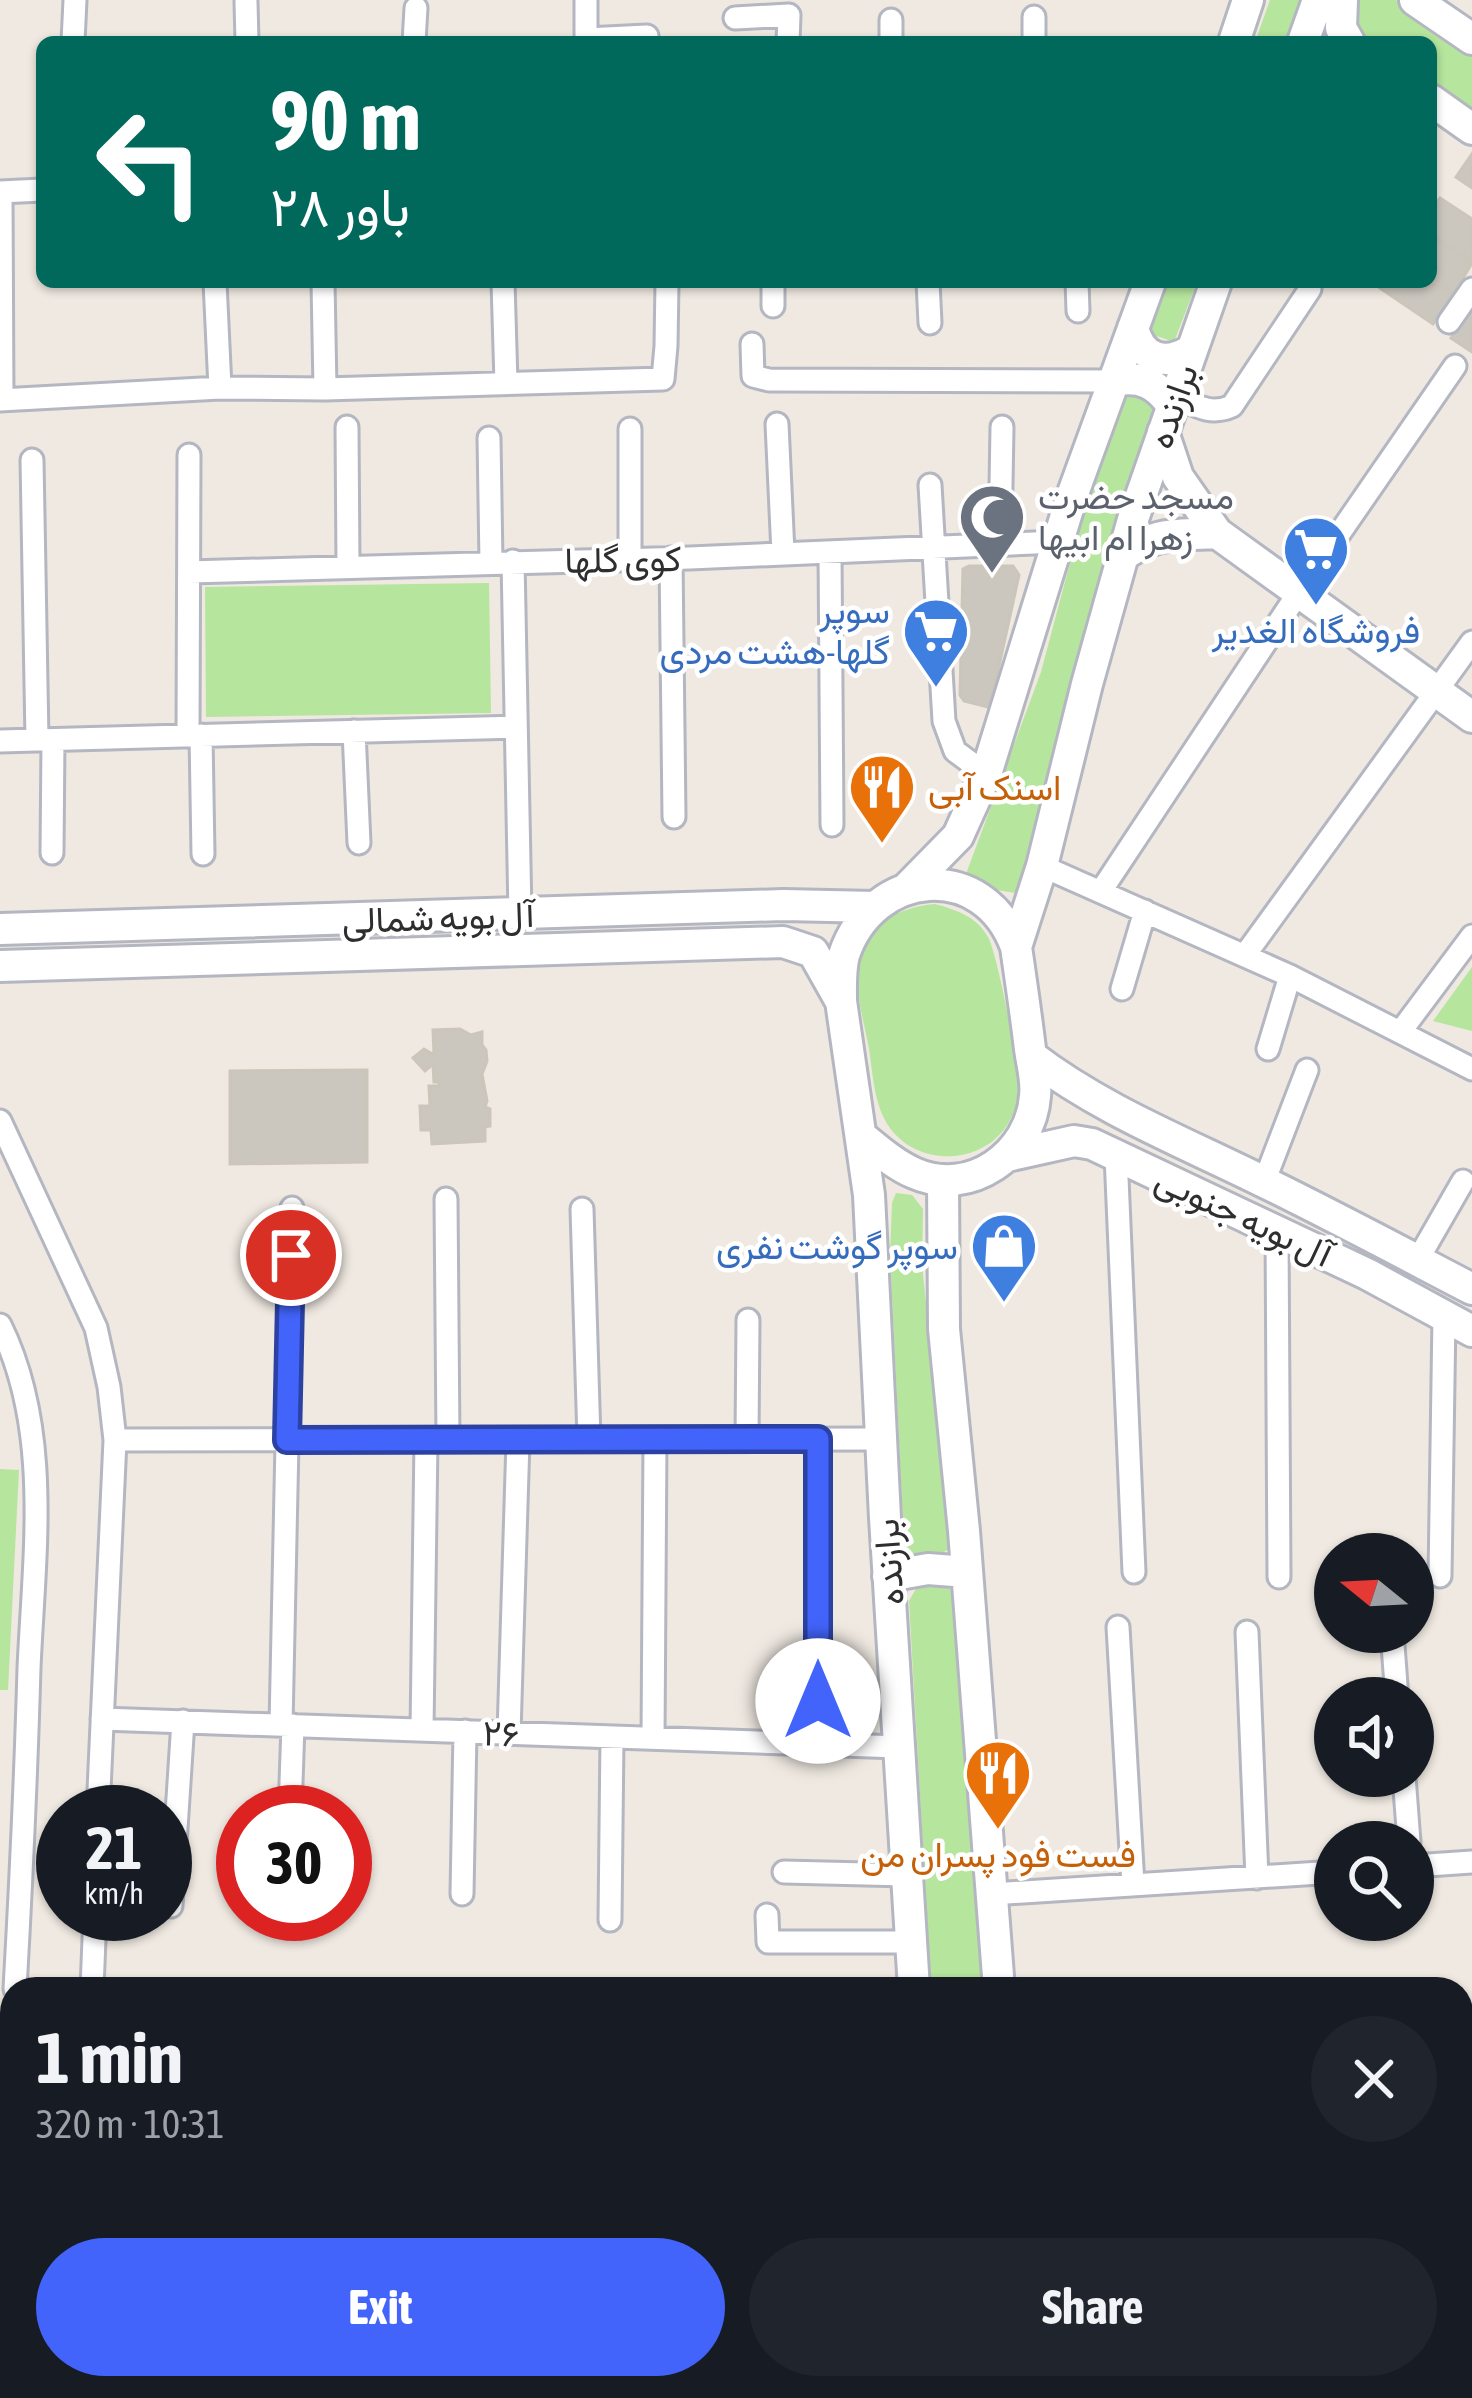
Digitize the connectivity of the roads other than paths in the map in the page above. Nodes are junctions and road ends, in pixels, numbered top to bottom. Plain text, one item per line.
1 (75, 0) edge
2 (586, 0) edge
3 (1248, 0) edge
4 (1342, 0) edge
5 (1415, 0) edge
6 (246, 2) edge
7 (416, 8) dead end
8 (1034, 17) dead end
9 (736, 18) dead end
10 (1311, 20) edge
11 (73, 36) edge
12 (247, 36) edge
13 (414, 36) edge
14 (586, 36) edge
15 (788, 36) edge
16 (1034, 36) edge
17 (1236, 36) edge
18 (1337, 36) edge
19 (1344, 36) edge
20 (1472, 39) edge
21 (1437, 104) edge
22 (1472, 129) edge
23 (36, 190) edge
24 (1, 192) edge
25 (215, 288) edge
26 (322, 288) edge
27 (503, 288) edge
28 (667, 288) edge
29 (772, 288) edge
30 (928, 288) edge
31 (1076, 288) edge
32 (1148, 288) edge
33 (1214, 288) edge
34 (1472, 289) edge
35 (1310, 290) dead end
36 (773, 307) dead end
37 (1078, 311) dead end
38 (1449, 322) dead end
39 (930, 323) dead end
40 (1133, 328) junction
41 (752, 344) dead end
42 (1190, 351) junction
43 (1455, 366) dead end
44 (1114, 381) junction
45 (506, 383) junction
46 (220, 388) junction
47 (325, 389) junction
48 (1, 400) edge
49 (1170, 411) junction
50 (777, 424) dead end
51 (347, 427) dead end
52 (1002, 427) dead end
53 (630, 429) dead end
54 (489, 438) dead end
55 (189, 455) dead end
56 (32, 460) dead end
57 (930, 485) dead end
58 (1217, 533) junction
59 (1058, 542) junction
60 (1000, 544) junction
61 (934, 547) junction
62 (830, 552) junction
63 (783, 554) junction
64 (1122, 556) junction
65 (671, 558) junction
66 (630, 559) junction
67 (502, 562) junction
68 (348, 566) junction
69 (189, 572) junction
70 (1299, 592) junction
71 (1472, 642) edge
72 (1436, 692) junction
73 (1472, 717) edge
74 (515, 727) junction
75 (354, 731) junction
76 (195, 736) junction
77 (45, 740) junction
78 (0, 741) edge
79 (986, 774) junction
80 (674, 817) dead end
81 (832, 825) dead end
82 (359, 844) dead end
83 (52, 854) dead end
84 (203, 854) dead end
85 (1042, 866) junction
86 (907, 888) junction
87 (1101, 891) junction
88 (875, 907) junction
89 (1145, 911) junction
90 (520, 914) junction
91 (200, 924) junction
92 (0, 928) edge
93 (1472, 936) edge
94 (1016, 947) junction
95 (1245, 955) junction
96 (198, 961) junction
97 (0, 966) edge
98 (1290, 976) junction
99 (1121, 988) dead end
100 (841, 1001) junction
101 (1401, 1031) junction
102 (1268, 1049) dead end
103 (1031, 1056) junction
104 (1472, 1069) edge
105 (1307, 1070) dead end
106 (0, 1121) edge
107 (861, 1136) junction
108 (1116, 1155) junction
109 (1007, 1156) junction
110 (943, 1180) junction
111 (1463, 1181) dead end
112 (1264, 1182) junction
113 (446, 1199) dead end
114 (292, 1208) dead end
115 (582, 1209) dead end
116 (1277, 1231) junction
117 (1418, 1261) junction
118 (1472, 1289) edge
119 (1444, 1316) junction
120 (748, 1321) dead end
121 (0, 1324) edge
122 (1472, 1330) edge
123 (748, 1439) junction
124 (818, 1439) junction
125 (880, 1439) junction
126 (115, 1440) junction
127 (287, 1440) junction
128 (437, 1440) junction
129 (518, 1440) junction
130 (589, 1440) junction
131 (655, 1440) junction
132 (967, 1572) junction
133 (1134, 1572) dead end
134 (888, 1576) junction
135 (1280, 1576) dead end
136 (1440, 1576) dead end
137 (1118, 1627) dead end
138 (1247, 1632) dead end
139 (102, 1719) junction
140 (183, 1721) junction
141 (287, 1725) junction
142 (422, 1730) junction
143 (465, 1731) junction
144 (509, 1733) junction
145 (612, 1737) junction
146 (653, 1738) junction
147 (818, 1744) junction
148 (899, 1747) junction
149 (99, 1785) edge
150 (179, 1785) edge
151 (289, 1785) edge
152 (0, 1808) edge
153 (24, 1810) junction
154 (1472, 1862) edge
155 (1434, 1865) edge
156 (784, 1872) dead end
157 (1314, 1874) edge
158 (907, 1875) junction
159 (1257, 1878) junction
160 (1132, 1886) junction
161 (462, 1894) dead end
162 (992, 1894) junction
163 (766, 1915) dead end
164 (610, 1920) dead end
165 (94, 1941) edge
166 (911, 1942) junction
167 (16, 1977) edge
168 (92, 1977) edge
169 (913, 1977) edge
170 (998, 1977) edge

1 - 11 street
2 - 14 street
3 - 17 main road
4 - 19 main road
5 - 20 main road
6 - 12 street
7 - 13 street
8 - 16 street
9 - 15 street
10 - 18 main road
21 - 22 main road
23 - 24 street
24 - 48 street
25 - 46 street
26 - 47 street
27 - 45 street
28 - 45 street
29 - 36 street
30 - 39 street
31 - 37 street
32 - 40 main road, برازنده
33 - 42 main road, برازنده
34 - 38 street
35 - 49 street
40 - 42 main road
40 - 44 main road, برازنده
41 - 44 street
42 - 49 main road, برازنده
43 - 70 street
44 - 49 main road
44 - 59 main road, برازنده
45 - 47 street
46 - 47 street
46 - 48 street
49 - 58 main road
49 - 64 main road, برازنده
50 - 63 street
51 - 68 street
52 - 60 street
53 - 66 street
54 - 67 street
55 - 69 street
56 - 77 street
57 - 61 street
58 - 64 main road
58 - 70 main road
59 - 60 street, کوی گلها
59 - 79 main road, برازنده
60 - 61 street, کوی گلها
61 - 62 street, کوی گلها
61 - 79 street
62 - 63 street, کوی گلها
62 - 81 street
63 - 65 street, کوی گلها
64 - 85 main road, برازنده
65 - 66 street, کوی گلها
65 - 80 street
66 - 67 street, کوی گلها
67 - 68 street, کوی گلها
67 - 74 street
68 - 69 street, کوی گلها
69 - 76 street
70 - 72 main road
70 - 87 street
71 - 72 street
72 - 73 main road
72 - 95 street
74 - 75 street
74 - 90 street
75 - 76 street
75 - 82 street
76 - 77 street
76 - 84 street
77 - 78 street
77 - 83 street
79 - 86 main road, برازنده
85 - 87 street
85 - 94 main road, برازنده
86 - 88 main road
86 - 94 main road
87 - 89 street
88 - 90 main road, آل بویه شمالی
88 - 100 main road
89 - 95 street
89 - 99 street
90 - 91 main road, آل بویه شمالی
91 - 92 main road, آل بویه شمالی
91 - 96 main road
93 - 101 street
94 - 103 main road
95 - 98 street
96 - 97 main road, آل بویه شمالی
96 - 100 main road, آل بویه شمالی
98 - 101 street
98 - 102 street
100 - 107 main road
101 - 104 street
103 - 109 main road
103 - 112 main road, آل بویه جنوبی
105 - 112 street
106 - 126 street
107 - 110 main road
107 - 125 main road, برازنده
108 - 109 main road, آل بویه جنوبی
108 - 116 main road, آل بویه جنوبی
108 - 133 street
109 - 110 main road
110 - 132 main road
111 - 117 street
112 - 117 main road, آل بویه جنوبی
113 - 128 street
114 - 127 street
115 - 130 street
116 - 119 main road, آل بویه جنوبی
116 - 135 street
117 - 118 main road, آل بویه جنوبی
119 - 122 main road, آل بویه جنوبی
119 - 136 street
120 - 123 street
121 - 153 street
123 - 124 street
123 - 131 street
124 - 125 street
124 - 147 street
125 - 134 main road, برازنده
126 - 127 street
126 - 139 street
127 - 128 street
127 - 141 street
128 - 129 street
128 - 142 street
129 - 130 street
129 - 144 street
130 - 131 street
131 - 146 street
132 - 134 main road
132 - 162 main road
134 - 148 main road, برازنده
137 - 160 street
138 - 159 street
139 - 140 street, ۲۶
139 - 149 street
140 - 141 street, ۲۶
140 - 150 street
141 - 142 street, ۲۶
141 - 151 street
142 - 143 street, ۲۶
143 - 144 street, ۲۶
143 - 161 street
144 - 145 street, ۲۶
145 - 146 street, ۲۶
145 - 164 street
146 - 147 street, ۲۶
147 - 148 street, ۲۶
148 - 158 main road, برازنده
152 - 153 street
153 - 167 street
154 - 155 street
156 - 158 street
157 - 159 street
158 - 166 main road, برازنده
159 - 160 street
160 - 162 street
162 - 170 main road
163 - 166 street
165 - 168 street
166 - 169 main road, برازنده

